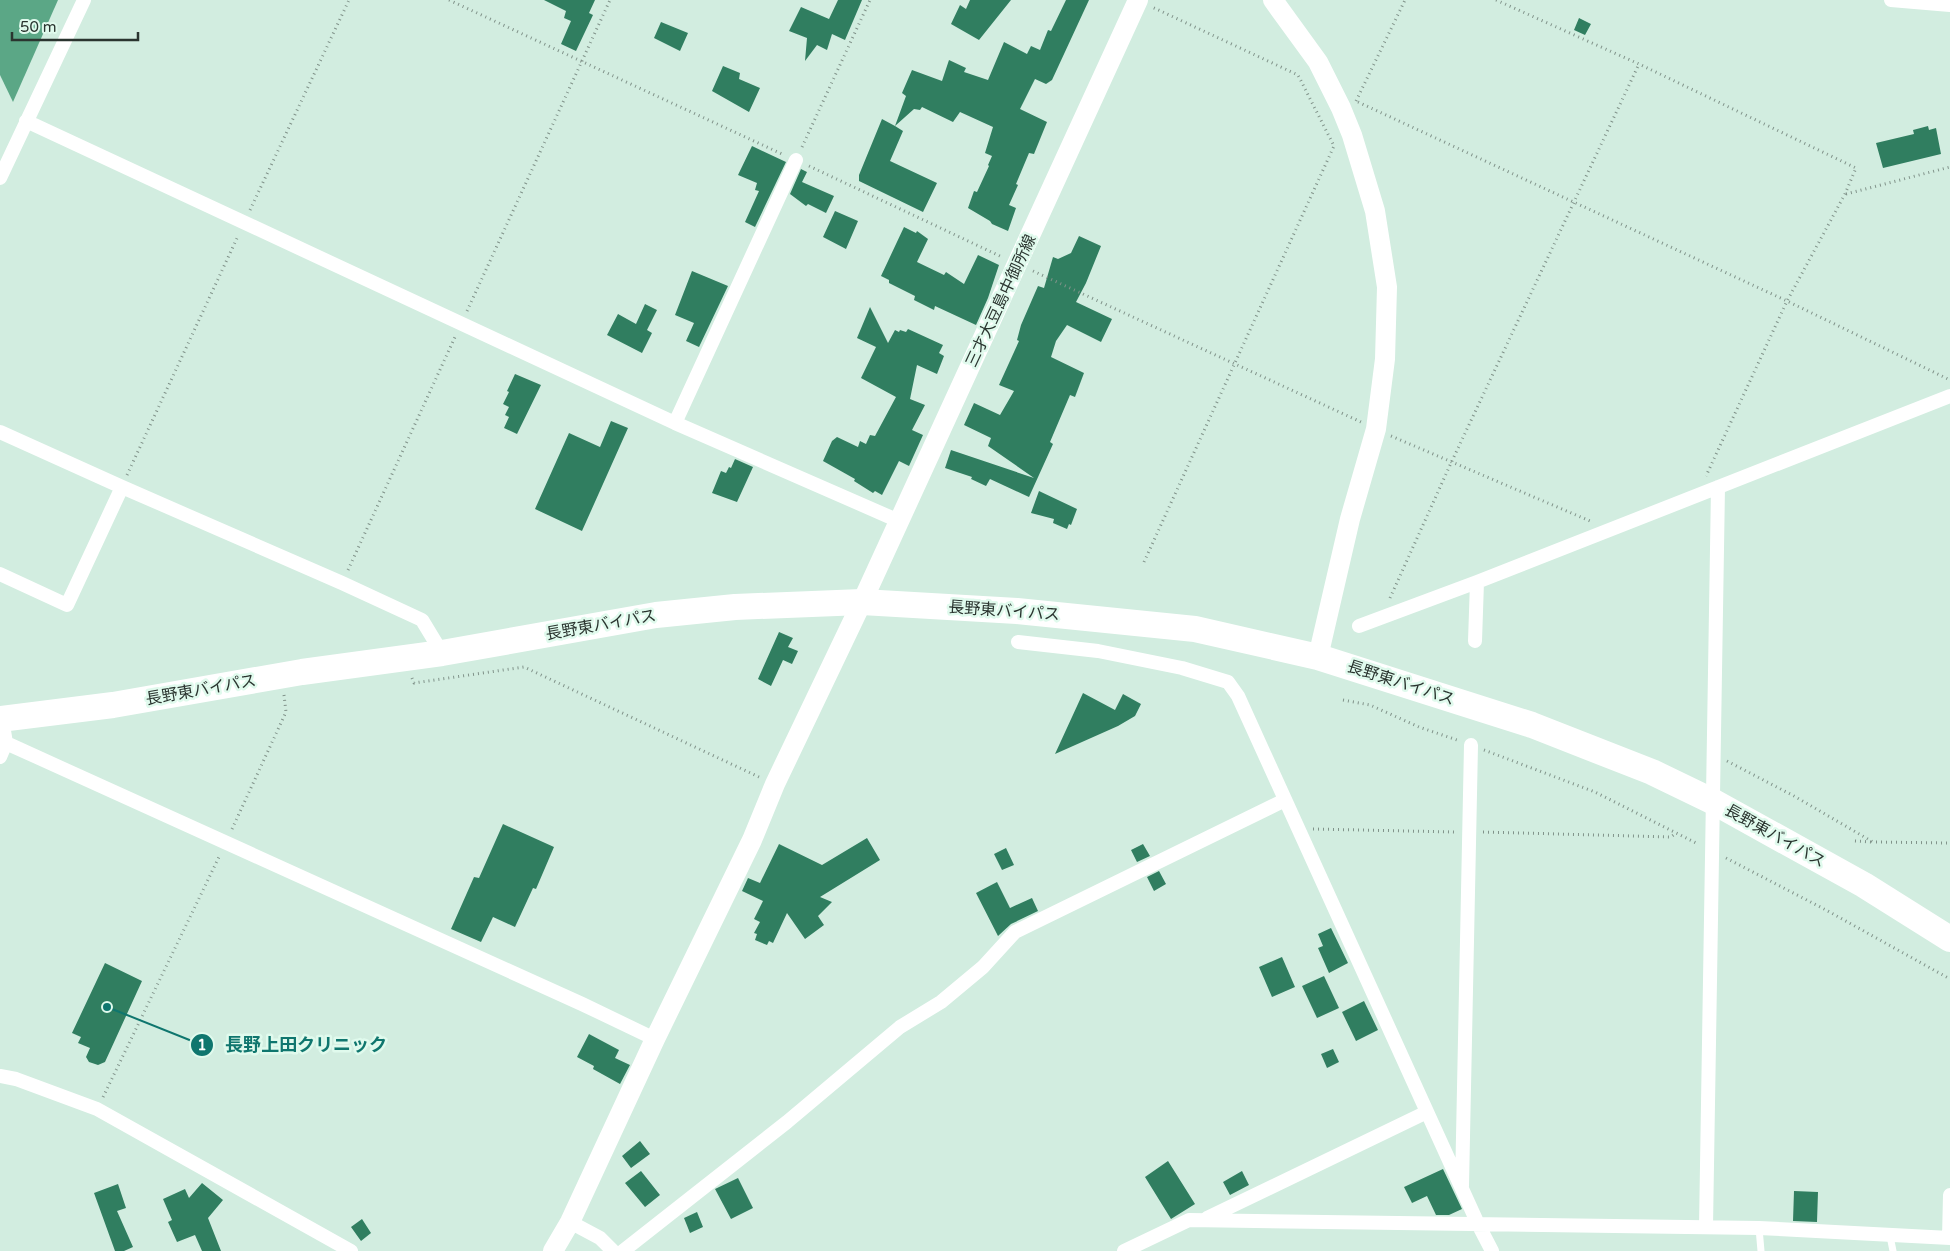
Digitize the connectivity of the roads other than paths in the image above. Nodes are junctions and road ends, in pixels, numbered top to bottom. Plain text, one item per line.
1 (84, 0) edge
2 (1138, 0) edge
3 (1273, 0) edge
4 (1891, 0) edge
5 (1950, 5) edge
6 (26, 121) junction
7 (796, 160) road end
8 (0, 178) edge
9 (1950, 396) edge
10 (676, 423) junction
11 (0, 432) edge
12 (122, 487) junction
13 (1718, 487) junction
14 (899, 521) junction
15 (0, 574) edge
16 (1476, 582) junction
17 (862, 602) junction
18 (1359, 626) dead end
19 (1475, 641) dead end
20 (1018, 642) dead end
21 (442, 653) junction
22 (1318, 656) junction
23 (2, 727) edge
24 (1471, 745) road end
25 (0, 757) edge
26 (1285, 800) junction
27 (1714, 802) junction
28 (1950, 939) edge
29 (655, 1039) junction
30 (0, 1076) edge
31 (1427, 1112) junction
32 (1462, 1189) junction
33 (1950, 1195) edge
34 (1204, 1220) junction
35 (570, 1222) junction
36 (1478, 1224) junction
37 (1706, 1227) junction
38 (1758, 1228) junction
39 (1890, 1236) junction
40 (1949, 1238) edge
41 (351, 1251) edge
42 (552, 1251) edge
43 (612, 1251) edge
44 (623, 1251) edge
45 (1124, 1251) edge
46 (1492, 1251) edge
47 (1761, 1251) edge
48 (1893, 1251) edge

1 - 6 street
2 - 14 street, 三才大豆島中御所線
3 - 22 street
4 - 5 street
6 - 8 street
6 - 10 street
7 - 10 street
9 - 13 street
10 - 14 street
11 - 12 street
12 - 15 street
12 - 21 street
13 - 16 street
13 - 27 street
14 - 17 street, 三才大豆島中御所線
16 - 18 street
16 - 19 street
17 - 21 highway, 長野東バイパス
17 - 22 highway, 長野東バイパス
17 - 29 street, 三才大豆島中御所線
20 - 26 street
21 - 23 highway, 長野東バイパス
22 - 27 highway, 長野東バイパス
23 - 25 street
23 - 29 street
24 - 32 street
26 - 31 street
26 - 44 street
27 - 28 highway, 長野東バイパス
27 - 37 street
29 - 35 street, 三才大豆島中御所線
30 - 41 street
31 - 32 street
31 - 34 street
32 - 36 street
33 - 40 street
34 - 36 street
34 - 45 street
35 - 42 street, 三才大豆島中御所線
35 - 43 street
36 - 37 street
36 - 46 street
37 - 38 street
38 - 39 street
38 - 47 lane
39 - 40 street
39 - 48 lane

